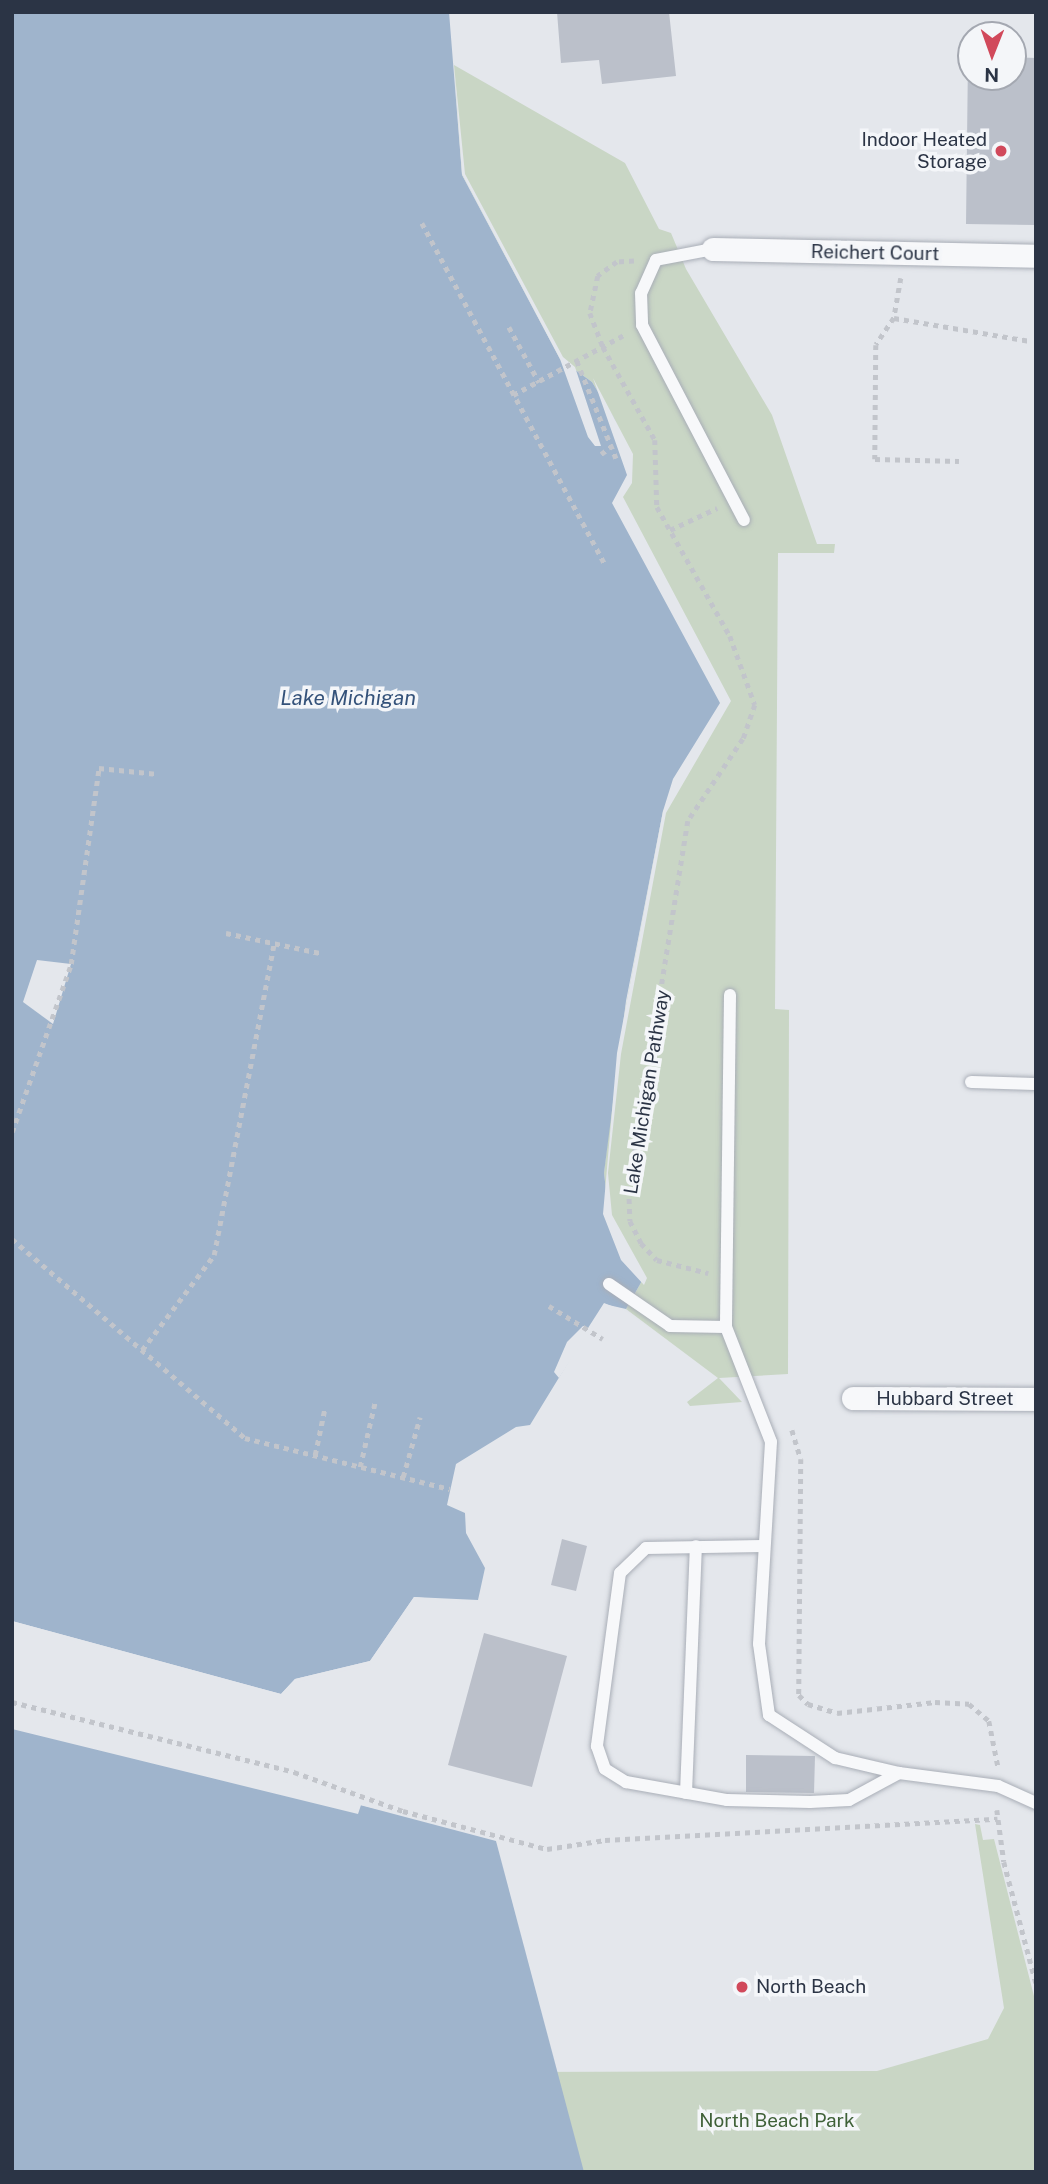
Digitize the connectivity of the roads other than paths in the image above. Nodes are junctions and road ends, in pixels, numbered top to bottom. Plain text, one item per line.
1 (713, 249) joint
2 (1036, 256) edge
3 (744, 520) dead end
4 (730, 995) dead end
5 (971, 1082) dead end
6 (1036, 1084) edge
7 (609, 1284) dead end
8 (726, 1327) junction
9 (853, 1398) dead end
10 (1036, 1399) edge
11 (696, 1546) junction
12 (761, 1546) junction
13 (899, 1773) junction
14 (686, 1793) junction
15 (1036, 1803) edge

1 - 2 street, Reichert Court
1 - 3 lane
4 - 8 lane
5 - 6 lane
7 - 8 lane
8 - 12 lane
9 - 10 street, Hubbard Street
11 - 12 lane
11 - 14 lane
11 - 14 lane
12 - 13 lane
13 - 14 lane
13 - 15 lane

